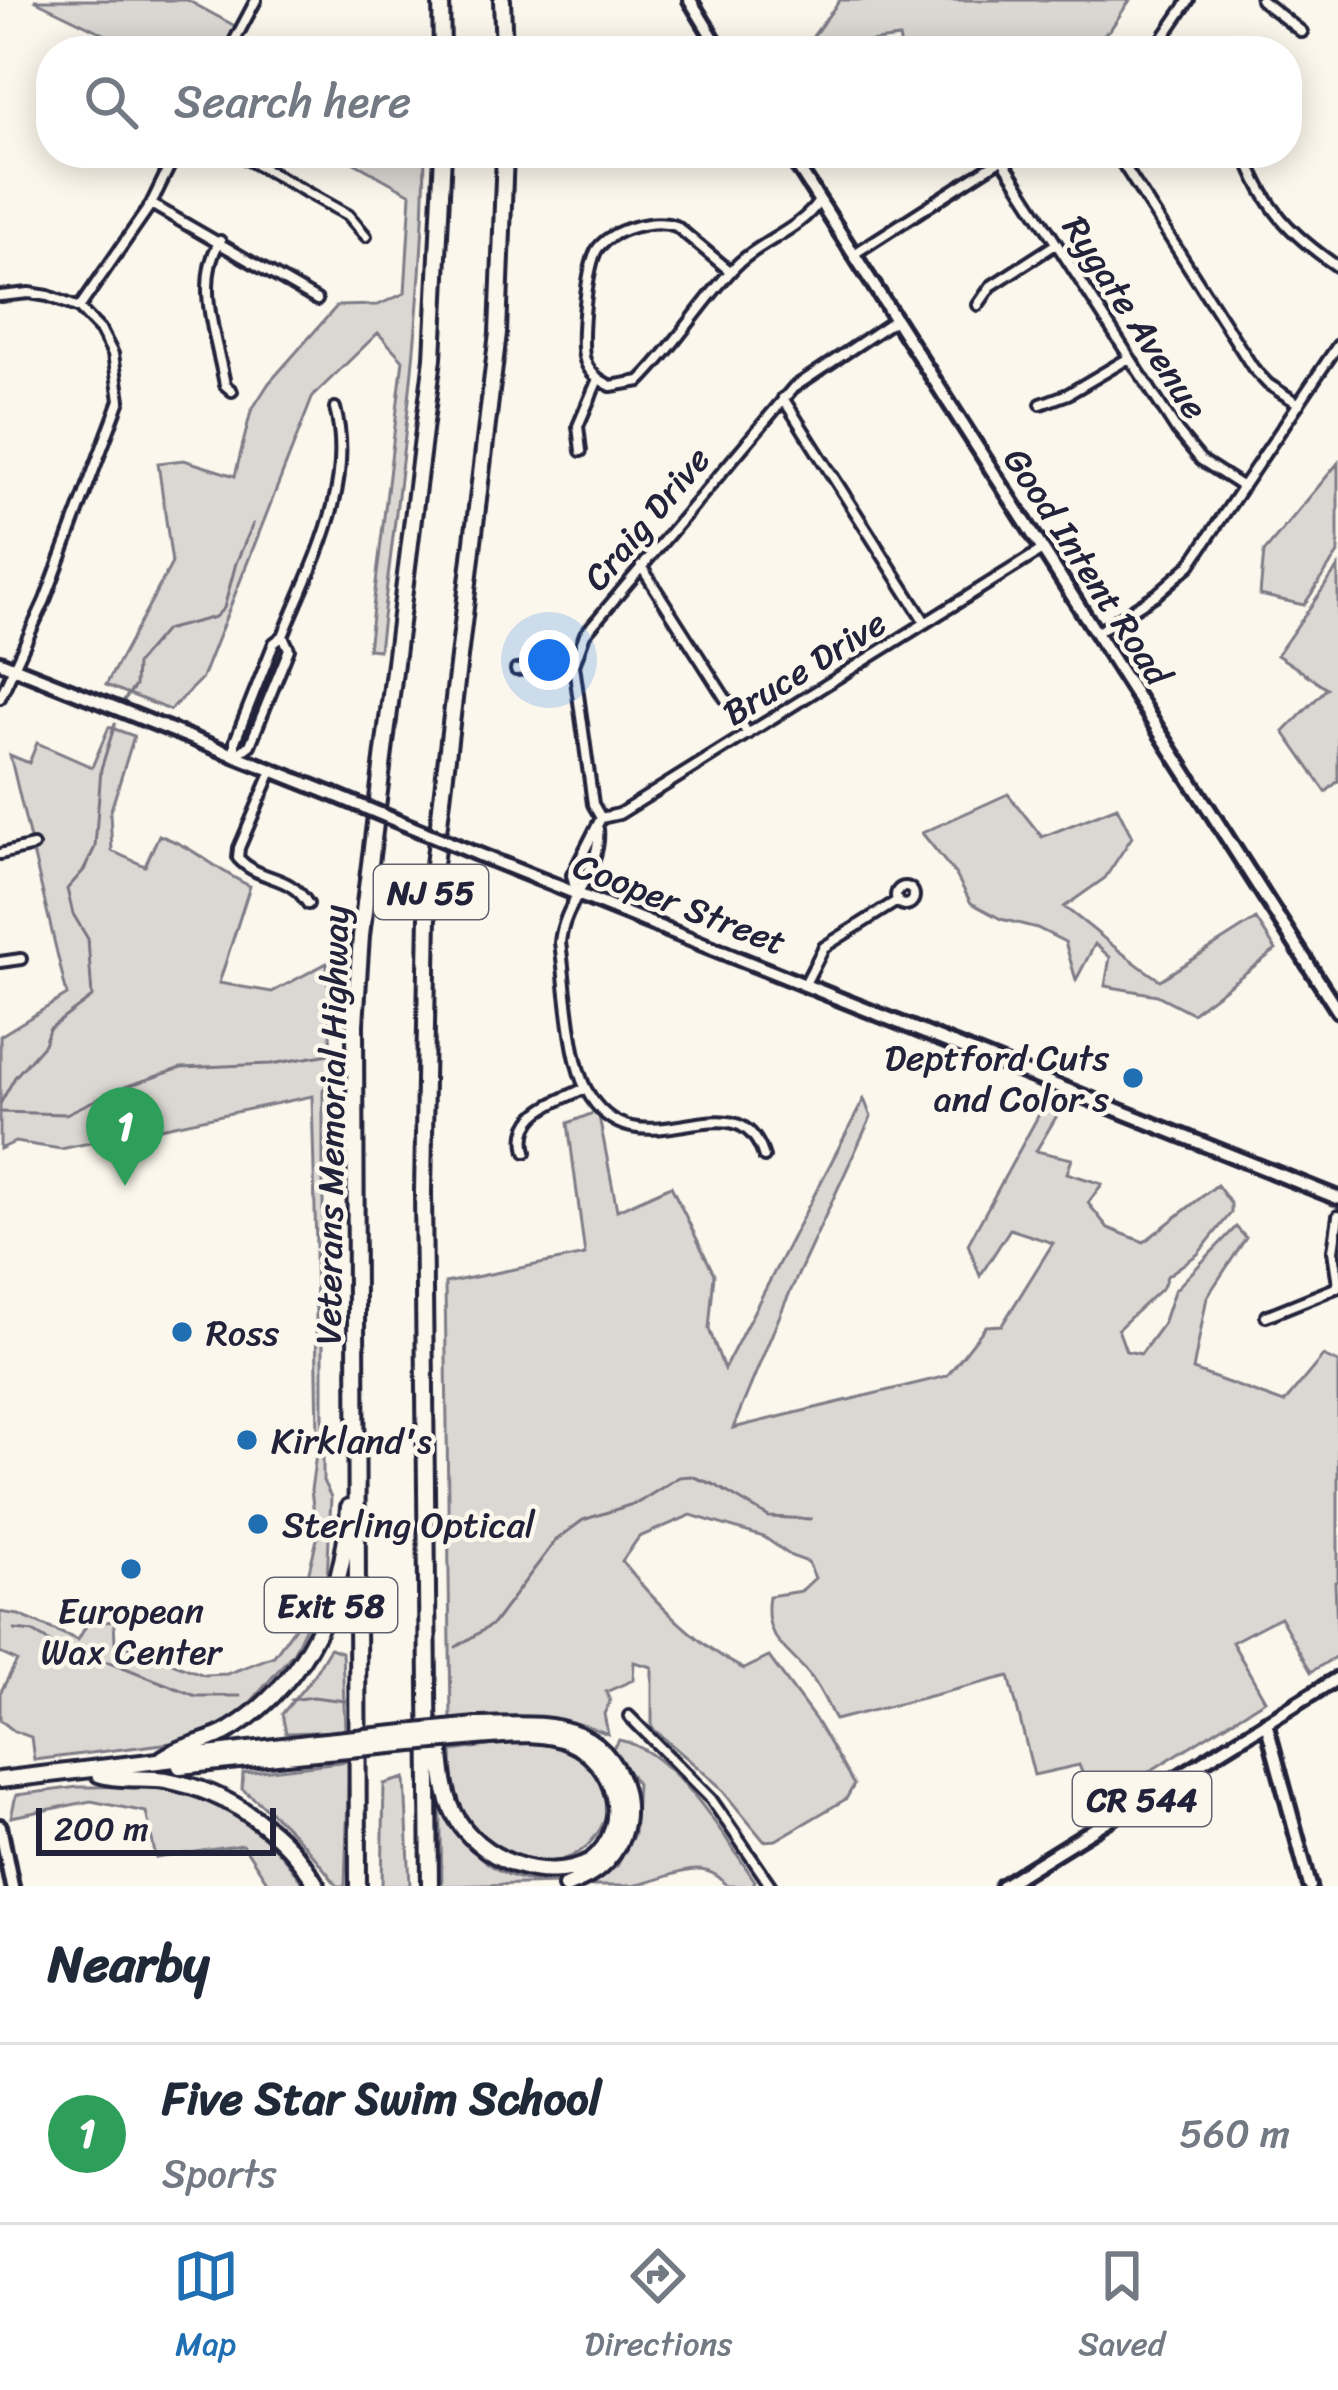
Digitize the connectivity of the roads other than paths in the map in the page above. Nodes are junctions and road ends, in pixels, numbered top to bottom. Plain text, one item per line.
1 (256, 0) edge
2 (441, 0) edge
3 (502, 0) edge
4 (690, 0) edge
5 (1189, 0) edge
6 (1261, 0) edge
7 (1302, 32) dead end
8 (237, 36) edge
9 (442, 36) edge
10 (503, 36) edge
11 (712, 36) edge
12 (1165, 36) edge
13 (169, 168) edge
14 (263, 168) edge
15 (442, 168) edge
16 (504, 168) edge
17 (798, 168) edge
18 (988, 168) edge
19 (1014, 168) edge
20 (1126, 168) edge
21 (1251, 168) edge
22 (820, 201) junction
23 (151, 205) junction
24 (366, 236) dead end
25 (220, 242) junction
26 (1056, 244) junction
27 (854, 254) junction
28 (1338, 267) edge
29 (730, 271) junction
30 (0, 296) edge
31 (317, 300) dead end
32 (977, 305) dead end
33 (80, 308) junction
34 (895, 320) junction
35 (1338, 345) edge
36 (1129, 358) junction
37 (598, 379) junction
38 (232, 391) dead end
39 (784, 398) junction
40 (1041, 404) dead end
41 (1299, 404) junction
42 (335, 408) dead end
43 (581, 451) dead end
44 (1243, 488) junction
45 (1042, 550) junction
46 (641, 566) junction
47 (925, 622) junction
48 (1096, 633) junction
49 (283, 636) junction
50 (0, 662) edge
51 (574, 665) junction
52 (15, 668) junction
53 (515, 670) dead end
54 (0, 698) edge
55 (748, 734) junction
56 (236, 756) junction
57 (272, 771) junction
58 (600, 823) junction
59 (436, 837) junction
60 (32, 846) dead end
61 (0, 854) edge
62 (576, 894) junction
63 (897, 901) dead end
64 (308, 904) dead end
65 (22, 959) dead end
66 (0, 962) edge
67 (805, 984) junction
68 (1338, 1011) edge
69 (585, 1088) junction
70 (526, 1152) dead end
71 (764, 1157) dead end
72 (1338, 1198) edge
73 (1338, 1216) edge
74 (1338, 1286) edge
75 (1266, 1316) dead end
76 (355, 1370) junction
77 (1338, 1678) edge
78 (429, 1684) junction
79 (628, 1716) dead end
80 (1266, 1722) junction
81 (477, 1732) junction
82 (316, 1747) junction
83 (163, 1758) junction
84 (122, 1767) junction
85 (89, 1770) junction
86 (0, 1780) edge
87 (0, 1826) edge
88 (12, 1886) edge
89 (317, 1886) edge
90 (358, 1886) edge
91 (430, 1886) edge
92 (566, 1886) edge
93 (771, 1886) edge
94 (1002, 1886) edge
95 (1310, 1886) edge

1 - 8 street
2 - 9 highway
3 - 10 highway
4 - 11 main road
5 - 12 street
6 - 7 street
13 - 23 street
14 - 24 street
15 - 76 highway, Veterans Memorial Highway / NJ 55
16 - 59 highway, NJ 55
17 - 22 main road, Good Intent Road
18 - 27 street
19 - 26 street, Rygate Avenue
20 - 41 street
21 - 28 street
22 - 27 main road, Good Intent Road
22 - 29 street
23 - 25 street
23 - 33 street
25 - 31 street
25 - 38 street
26 - 32 street
26 - 36 street, Rygate Avenue
27 - 34 main road, Good Intent Road
29 - 37 street
29 - 37 street
30 - 33 street
33 - 52 street
34 - 39 street, Craig Drive
34 - 45 main road, Good Intent Road
35 - 41 street
36 - 40 street
36 - 44 street, Rygate Avenue
37 - 43 street
39 - 46 street, Craig Drive
39 - 47 street
41 - 44 street
42 - 49 street
44 - 48 street
45 - 47 street, Bruce Drive
45 - 48 main road, Good Intent Road
46 - 51 street, Craig Drive
46 - 55 street
47 - 55 street, Bruce Drive
48 - 68 main road, Good Intent Road
49 - 56 street
49 - 56 street
50 - 52 main road, Cooper Street
51 - 53 street
51 - 58 street
52 - 54 street
52 - 56 main road, Cooper Street
55 - 58 street, Bruce Drive
56 - 57 main road, Cooper Street
57 - 59 main road, Cooper Street, bridge
57 - 64 street
58 - 62 street
59 - 62 main road, Cooper Street, bridge
59 - 78 highway, NJ 55
60 - 61 street
62 - 67 main road, Cooper Street
62 - 69 street
63 - 67 street
65 - 66 street
67 - 72 main road, Cooper Street
69 - 70 street
69 - 71 street
73 - 74 street
74 - 75 street
76 - 83 highway, Exit 58
76 - 90 highway, Veterans Memorial Highway / NJ 55
77 - 80 main road, CR 544
78 - 81 highway
78 - 91 highway, NJ 55
79 - 93 street
80 - 94 main road, CR 544
80 - 95 main road
81 - 82 highway, Exit 58, bridge
81 - 92 highway, Exit 58
82 - 83 highway, Exit 58
82 - 84 highway
83 - 84 highway, Exit 58
84 - 85 highway
85 - 86 highway
85 - 89 highway
87 - 88 main road

